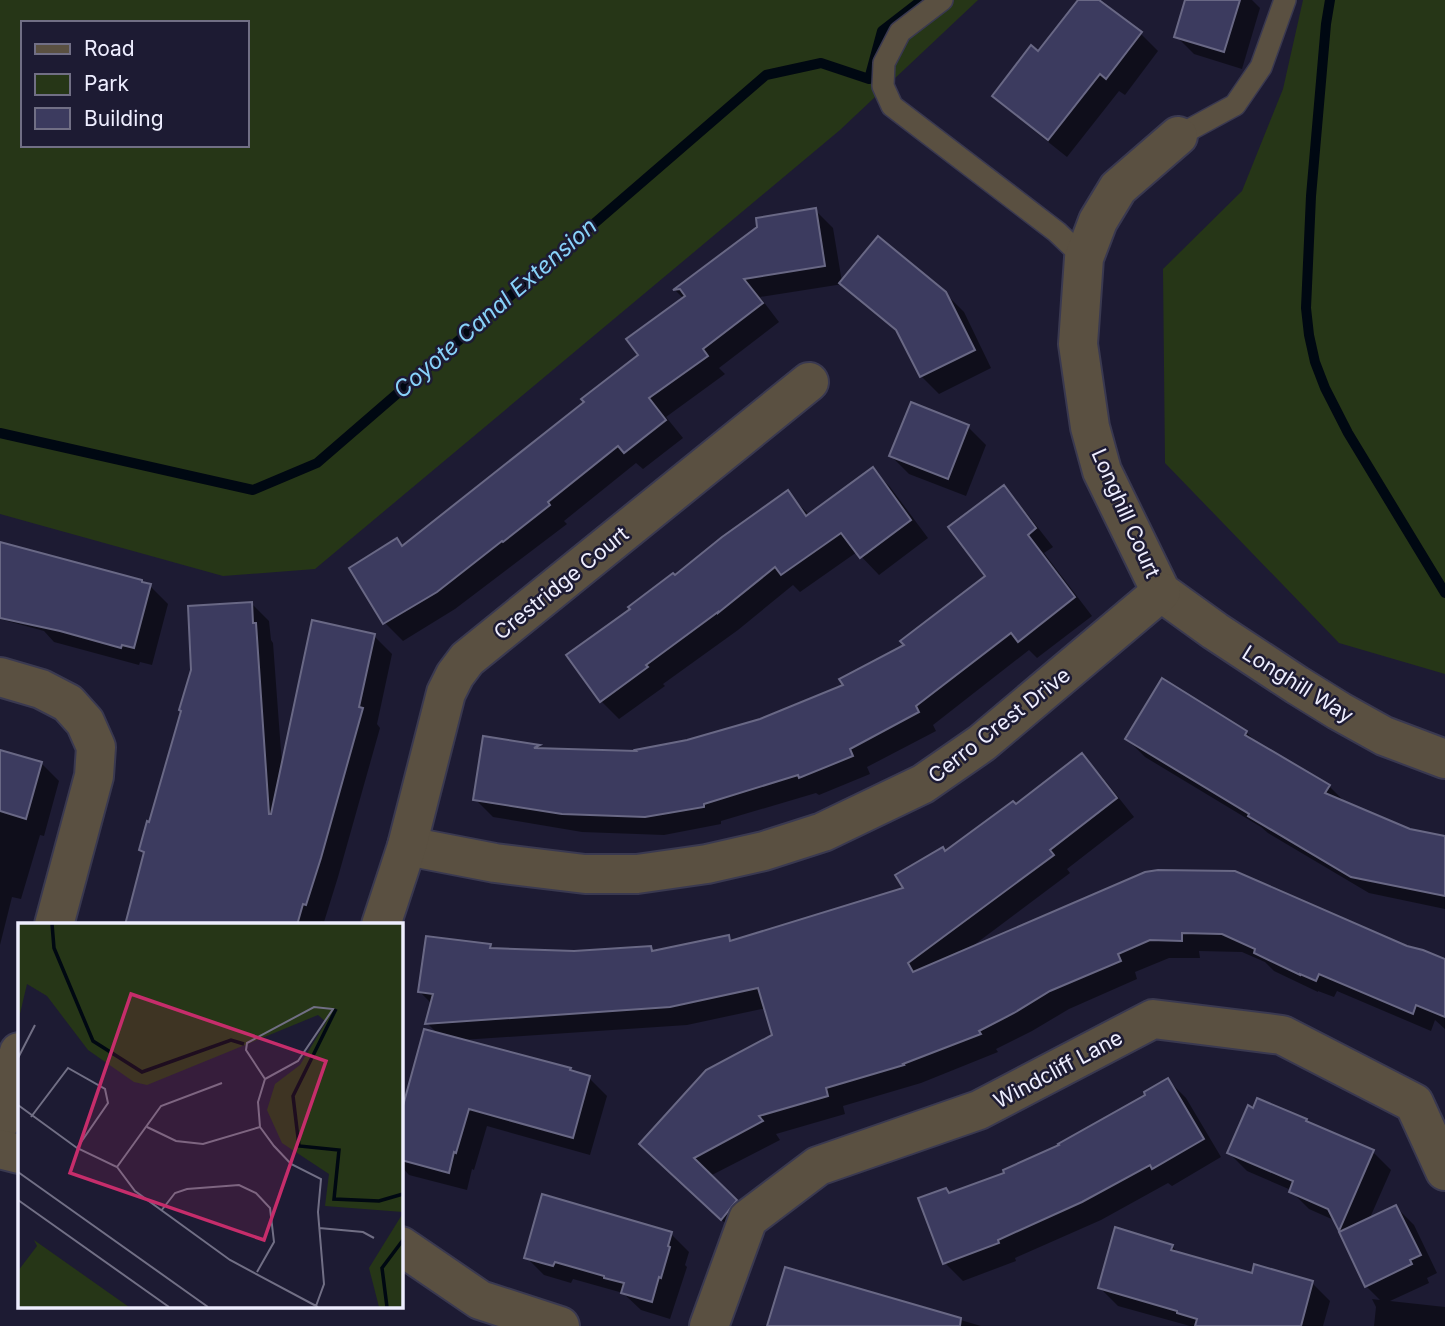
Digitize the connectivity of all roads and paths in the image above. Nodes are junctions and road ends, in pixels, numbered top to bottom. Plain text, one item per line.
1 (942, 0) edge
2 (1285, 0) edge
3 (1178, 136) joint
4 (1084, 258) junction
5 (809, 383) dead end
6 (1161, 592) junction
7 (0, 677) edge
8 (1445, 759) edge
9 (407, 846) junction
10 (55, 923) edge
11 (382, 923) edge
12 (18, 1056) edge
13 (0, 1122) edge
14 (0, 1149) edge
15 (18, 1154) edge
16 (1445, 1171) edge
17 (402, 1247) edge
18 (560, 1326) edge
19 (709, 1326) edge

1 - 4 lane
2 - 3 lane
3 - 4 street, Longhill Court
4 - 6 street, Longhill Court
5 - 9 street, Crestridge Court
6 - 8 street, Longhill Way
6 - 9 street, Cerro Crest Drive
7 - 10 street
9 - 11 street, Crestridge Court
12 - 13 street
14 - 15 street
16 - 19 street, Windcliff Lane
17 - 18 street

